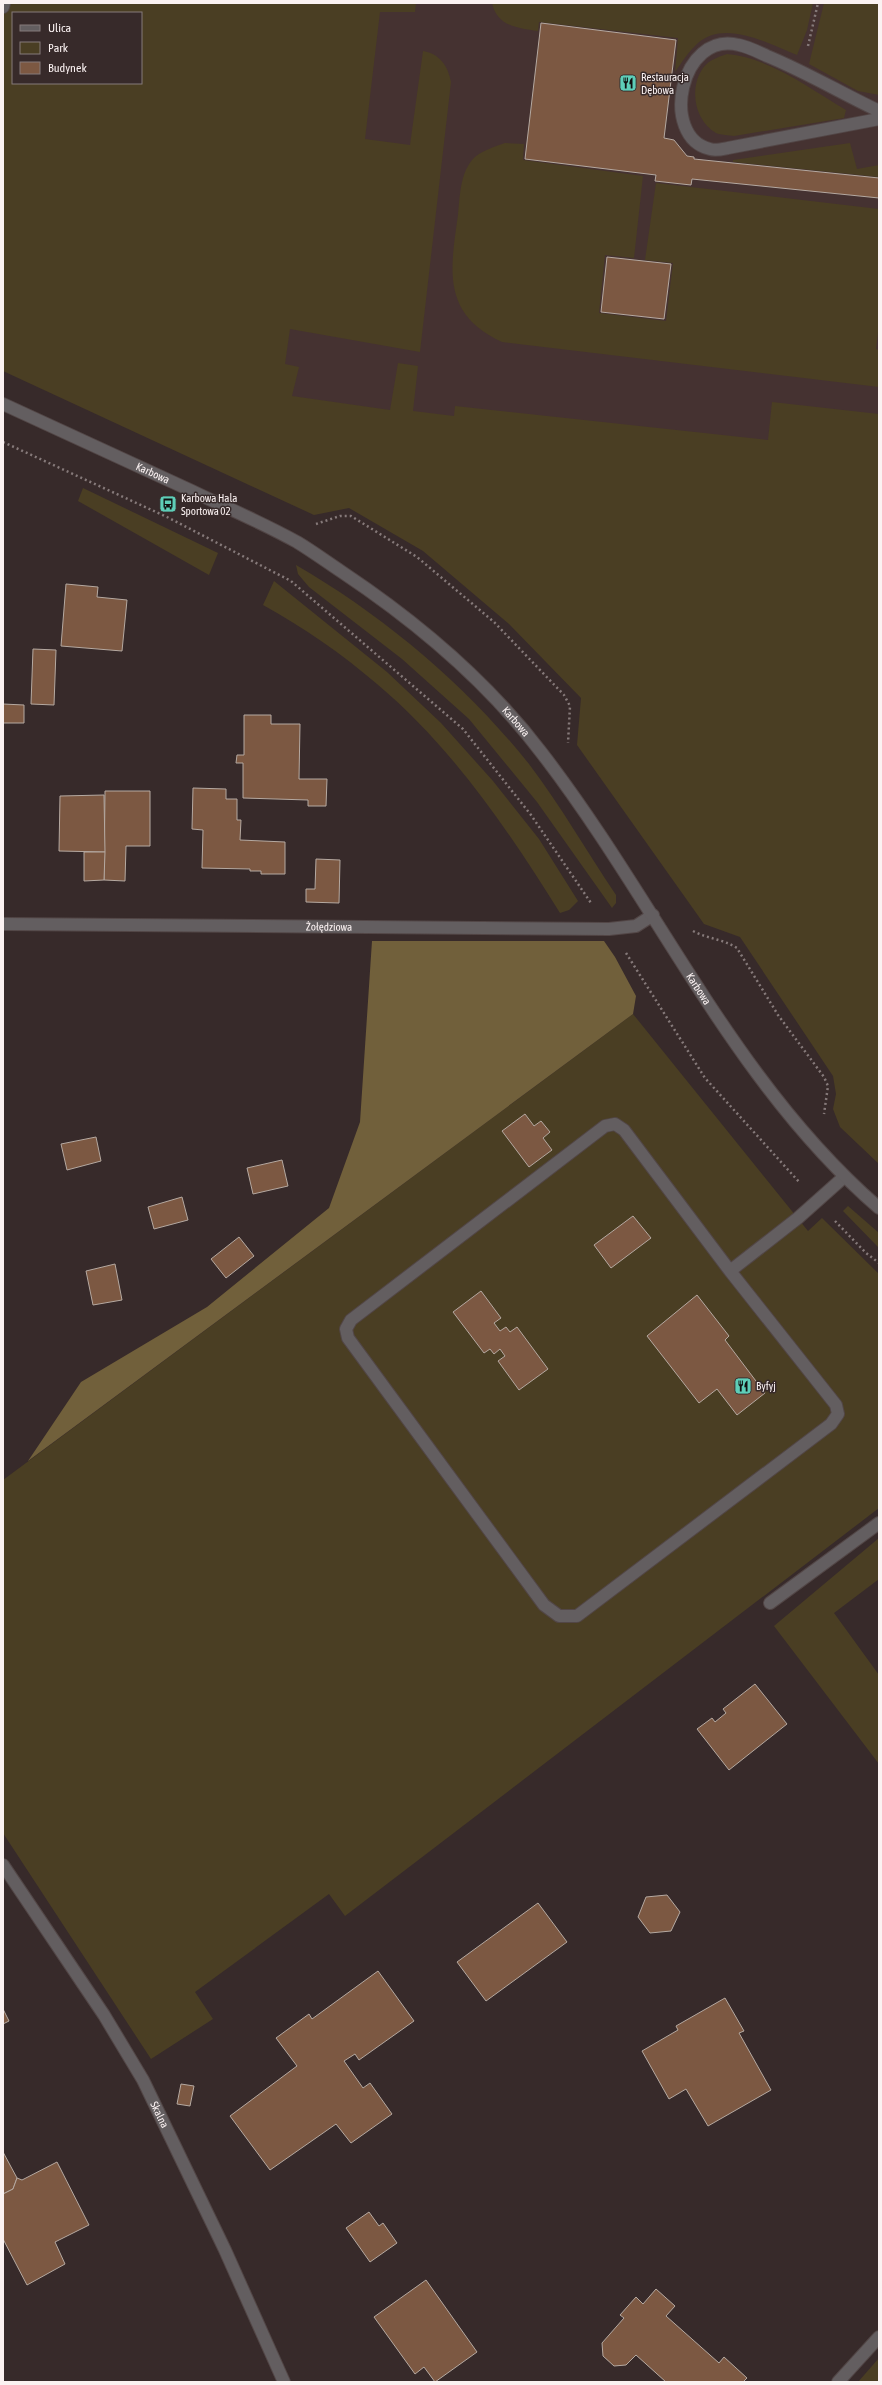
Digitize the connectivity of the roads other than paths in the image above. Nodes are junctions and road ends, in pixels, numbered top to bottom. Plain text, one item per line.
1 (4, 3) edge
2 (3, 7) edge
3 (879, 111) edge
4 (879, 120) edge
5 (3, 404) edge
6 (653, 915) junction
7 (3, 924) edge
8 (844, 1177) junction
9 (879, 1208) edge
10 (730, 1271) junction
11 (879, 1523) edge
12 (770, 1603) dead end
13 (3, 1865) edge
14 (879, 2337) edge
15 (284, 2382) edge
16 (838, 2382) edge

1 - 2 street
3 - 4 street
5 - 6 street, Karbowa
6 - 7 street, Żołędziowa
6 - 8 street, Karbowa
8 - 9 street, Karbowa
8 - 10 street
10 - 10 street
11 - 12 street
13 - 15 street, Skalna
14 - 16 street

